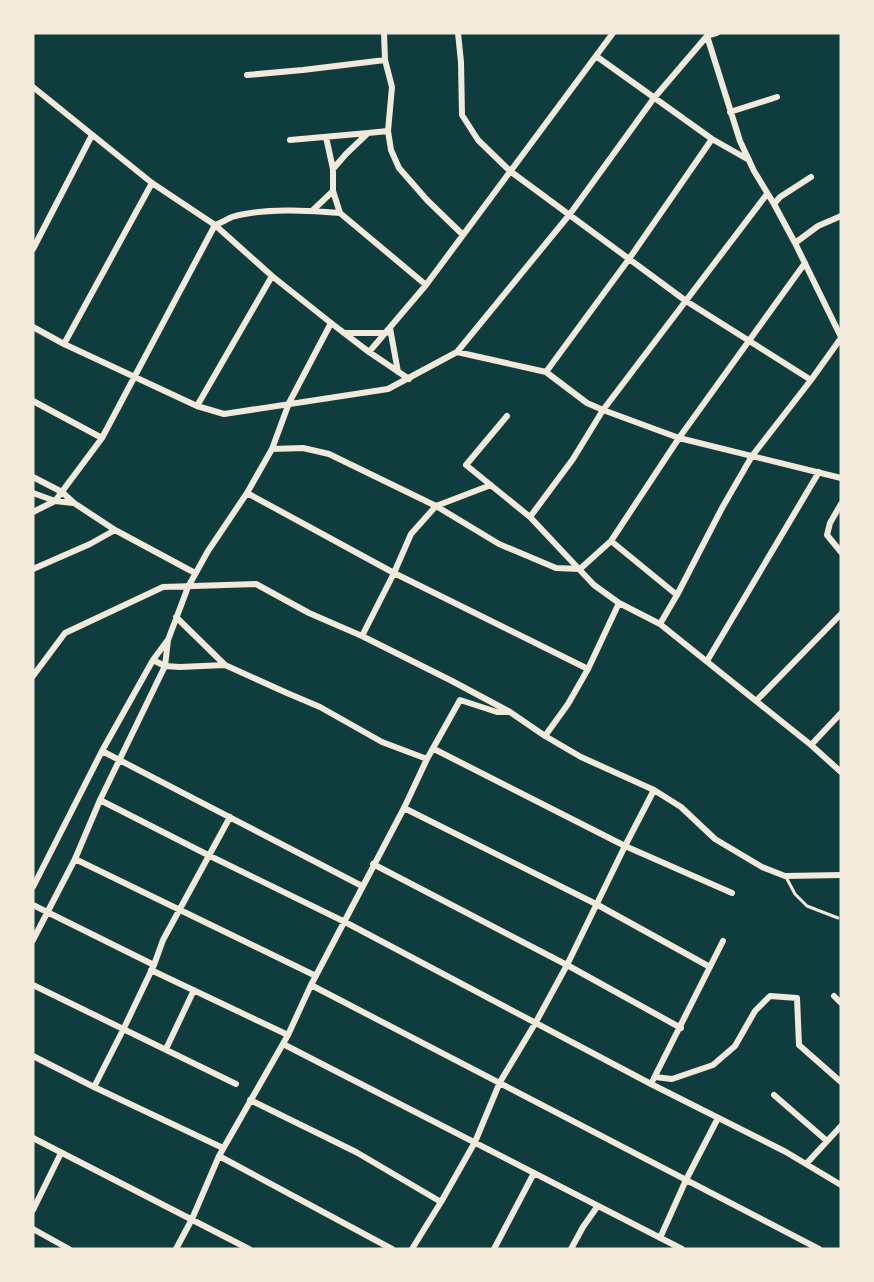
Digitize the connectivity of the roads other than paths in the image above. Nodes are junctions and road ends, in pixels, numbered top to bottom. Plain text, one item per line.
1 (384, 33) edge
2 (458, 33) edge
3 (613, 33) edge
4 (717, 33) edge
5 (707, 36) junction
6 (596, 56) junction
7 (384, 60) junction
8 (247, 75) dead end
9 (33, 87) edge
10 (777, 97) dead end
11 (654, 98) junction
12 (730, 112) junction
13 (388, 131) junction
14 (368, 133) junction
15 (92, 135) junction
16 (326, 137) junction
17 (712, 139) junction
18 (290, 140) dead end
19 (749, 160) junction
20 (333, 169) junction
21 (510, 171) junction
22 (811, 177) dead end
23 (152, 183) junction
24 (333, 191) junction
25 (767, 194) junction
26 (774, 204) junction
27 (312, 211) junction
28 (340, 213) junction
29 (570, 214) junction
30 (841, 216) edge
31 (215, 225) junction
32 (462, 234) junction
33 (795, 243) junction
34 (33, 249) edge
35 (629, 259) junction
36 (805, 263) junction
37 (272, 276) junction
38 (426, 285) junction
39 (686, 301) junction
40 (331, 323) junction
41 (33, 327) edge
42 (388, 331) junction
43 (343, 333) junction
44 (841, 337) edge
45 (749, 340) junction
46 (64, 344) junction
47 (369, 352) junction
48 (457, 352) junction
49 (399, 372) junction
50 (546, 372) junction
51 (135, 376) junction
52 (408, 379) junction
53 (811, 380) junction
54 (33, 401) edge
55 (289, 403) junction
56 (197, 406) junction
57 (603, 410) junction
58 (507, 416) dead end
59 (102, 438) junction
60 (679, 438) junction
61 (272, 449) junction
62 (752, 456) junction
63 (819, 472) junction
64 (33, 477) edge
65 (841, 478) edge
66 (491, 485) junction
67 (62, 492) junction
68 (33, 493) edge
69 (247, 493) junction
70 (55, 501) junction
71 (74, 503) junction
72 (841, 504) edge
73 (436, 506) junction
74 (33, 512) edge
75 (530, 517) junction
76 (115, 530) junction
77 (611, 541) junction
78 (841, 552) edge
79 (33, 569) edge
80 (580, 569) junction
81 (195, 573) junction
82 (394, 573) junction
83 (188, 587) junction
84 (677, 595) junction
85 (619, 603) junction
86 (841, 614) edge
87 (176, 617) junction
88 (660, 624) junction
89 (362, 636) junction
90 (168, 640) junction
91 (153, 660) junction
92 (707, 662) junction
93 (225, 665) junction
94 (165, 666) junction
95 (588, 669) junction
96 (33, 676) edge
97 (756, 701) junction
98 (510, 712) junction
99 (841, 713) edge
100 (545, 736) junction
101 (811, 745) junction
102 (434, 749) junction
103 (102, 751) junction
104 (427, 759) junction
105 (119, 761) junction
106 (841, 772) edge
107 (654, 790) junction
108 (100, 800) junction
109 (404, 808) junction
110 (230, 817) junction
111 (625, 846) junction
112 (208, 855) junction
113 (75, 859) junction
114 (373, 864) junction
115 (841, 875) edge
116 (785, 876) junction
117 (362, 886) junction
118 (33, 887) edge
119 (732, 893) dead end
120 (596, 904) junction
121 (33, 905) edge
122 (180, 910) junction
123 (48, 912) junction
124 (838, 918) dead end
125 (345, 922) junction
126 (33, 940) edge
127 (723, 941) dead end
128 (567, 965) junction
129 (152, 967) junction
130 (710, 968) junction
131 (316, 976) junction
132 (33, 985) edge
133 (311, 985) junction
134 (194, 990) junction
135 (834, 996) dead end
136 (841, 1003) edge
137 (536, 1022) junction
138 (124, 1028) junction
139 (681, 1028) junction
140 (288, 1035) junction
141 (283, 1044) junction
142 (166, 1049) junction
143 (33, 1056) edge
144 (655, 1077) junction
145 (500, 1082) junction
146 (841, 1082) edge
147 (236, 1084) dead end
148 (651, 1084) junction
149 (94, 1087) junction
150 (774, 1095) dead end
151 (250, 1100) junction
152 (718, 1118) junction
153 (841, 1126) edge
154 (33, 1138) edge
155 (827, 1141) junction
156 (475, 1142) junction
157 (223, 1148) junction
158 (61, 1153) junction
159 (219, 1156) junction
160 (807, 1163) junction
161 (534, 1173) junction
162 (686, 1180) junction
163 (841, 1185) edge
164 (441, 1203) junction
165 (597, 1207) junction
166 (33, 1210) edge
167 (192, 1219) junction
168 (33, 1229) edge
169 (660, 1238) junction
170 (69, 1249) edge
171 (176, 1249) edge
172 (249, 1249) edge
173 (392, 1249) edge
174 (412, 1249) edge
175 (494, 1249) edge
176 (571, 1249) edge
177 (682, 1249) edge
178 (819, 1249) edge

1 - 7 street
2 - 21 street
3 - 6 street
4 - 5 street
5 - 11 street
5 - 12 street
6 - 11 street
6 - 21 street
7 - 8 street
7 - 13 street
9 - 15 street
10 - 12 street
11 - 17 street
11 - 29 street
12 - 19 street
13 - 14 street
13 - 32 street
14 - 16 street
14 - 20 street
15 - 23 street
15 - 34 street
16 - 18 street
16 - 20 street
17 - 19 street
17 - 35 street
19 - 25 street
20 - 24 street
21 - 29 street
21 - 32 street
22 - 26 street
23 - 31 street
23 - 46 street
24 - 27 street
24 - 28 street
25 - 26 street
25 - 39 street
26 - 33 street
27 - 28 street
27 - 31 street
28 - 38 street
29 - 35 street
29 - 48 street
30 - 33 street
31 - 37 street
31 - 51 street
32 - 38 street
33 - 36 street
35 - 39 street
35 - 50 street
36 - 44 street
36 - 45 street
37 - 40 street
37 - 56 street
38 - 42 street
39 - 45 street
39 - 57 street
40 - 43 street
40 - 55 street
41 - 46 street
42 - 43 street
42 - 47 street
42 - 49 street
43 - 47 street
44 - 53 street
45 - 53 street
45 - 60 street
46 - 51 street
47 - 49 street
48 - 50 street
48 - 52 street
49 - 52 street
50 - 57 street
51 - 56 street
51 - 59 street
52 - 55 street
53 - 62 street
54 - 59 street
55 - 56 street
55 - 61 street
57 - 60 street
57 - 75 street
58 - 66 street
59 - 67 street
60 - 62 street
60 - 77 street
61 - 69 street
61 - 73 street
62 - 63 street
62 - 84 street
63 - 65 street
63 - 92 street
64 - 67 street
66 - 73 street
66 - 75 street
67 - 70 street
67 - 71 street
68 - 70 street
69 - 81 street
69 - 82 street
70 - 71 street
70 - 74 street
71 - 76 street
72 - 78 street
73 - 80 street
73 - 82 street
75 - 80 street
76 - 79 street
76 - 81 street
77 - 80 street
77 - 84 street
80 - 85 street
81 - 83 street
82 - 89 street
82 - 95 street
83 - 87 street
83 - 89 street
83 - 96 street
84 - 88 street
85 - 88 street
85 - 95 street
86 - 97 street
87 - 90 street
87 - 93 street
88 - 92 street
89 - 98 street
90 - 91 street
90 - 94 street
91 - 94 street
91 - 103 street
92 - 97 street
93 - 94 street
93 - 104 street
94 - 105 street
95 - 100 street
97 - 101 street
98 - 100 street
98 - 102 street
99 - 101 street
100 - 107 street
101 - 106 street
102 - 104 street
102 - 111 street
103 - 105 street
103 - 118 street
104 - 109 street
105 - 108 street
105 - 110 street
107 - 111 street
107 - 116 street
108 - 112 street
108 - 113 street
109 - 114 street
109 - 120 street
110 - 112 street
110 - 117 street
111 - 119 street
111 - 120 street
112 - 122 street
112 - 125 street
113 - 122 street
113 - 123 street
114 - 117 street
114 - 128 street
115 - 116 street
116 - 124 lane
117 - 125 street
120 - 128 street
120 - 130 street
121 - 123 street
122 - 129 street
122 - 131 street
123 - 126 street
123 - 129 street
125 - 131 street
125 - 137 street
127 - 130 street
128 - 137 street
128 - 139 street
129 - 134 street
129 - 138 street
130 - 139 street
131 - 133 street
132 - 138 street
133 - 140 street
133 - 145 street
134 - 140 street
134 - 142 street
135 - 136 street
137 - 145 street
137 - 148 street
138 - 142 street
138 - 149 street
139 - 144 street
140 - 141 street
141 - 151 street
141 - 156 street
142 - 147 street
143 - 149 street
144 - 146 street
144 - 148 street
145 - 156 street
145 - 162 street
148 - 152 street
149 - 157 street
150 - 155 street
151 - 157 street
151 - 164 street
152 - 160 street
152 - 162 street
153 - 155 street
154 - 158 street
155 - 160 street
156 - 161 street
156 - 164 street
157 - 159 street
158 - 166 street
158 - 167 street
159 - 167 street
159 - 173 street
160 - 163 street
161 - 165 street
161 - 175 street
162 - 169 street
162 - 178 street
164 - 174 street
165 - 169 street
165 - 176 street
167 - 171 street
167 - 172 street
168 - 170 street
169 - 177 street

